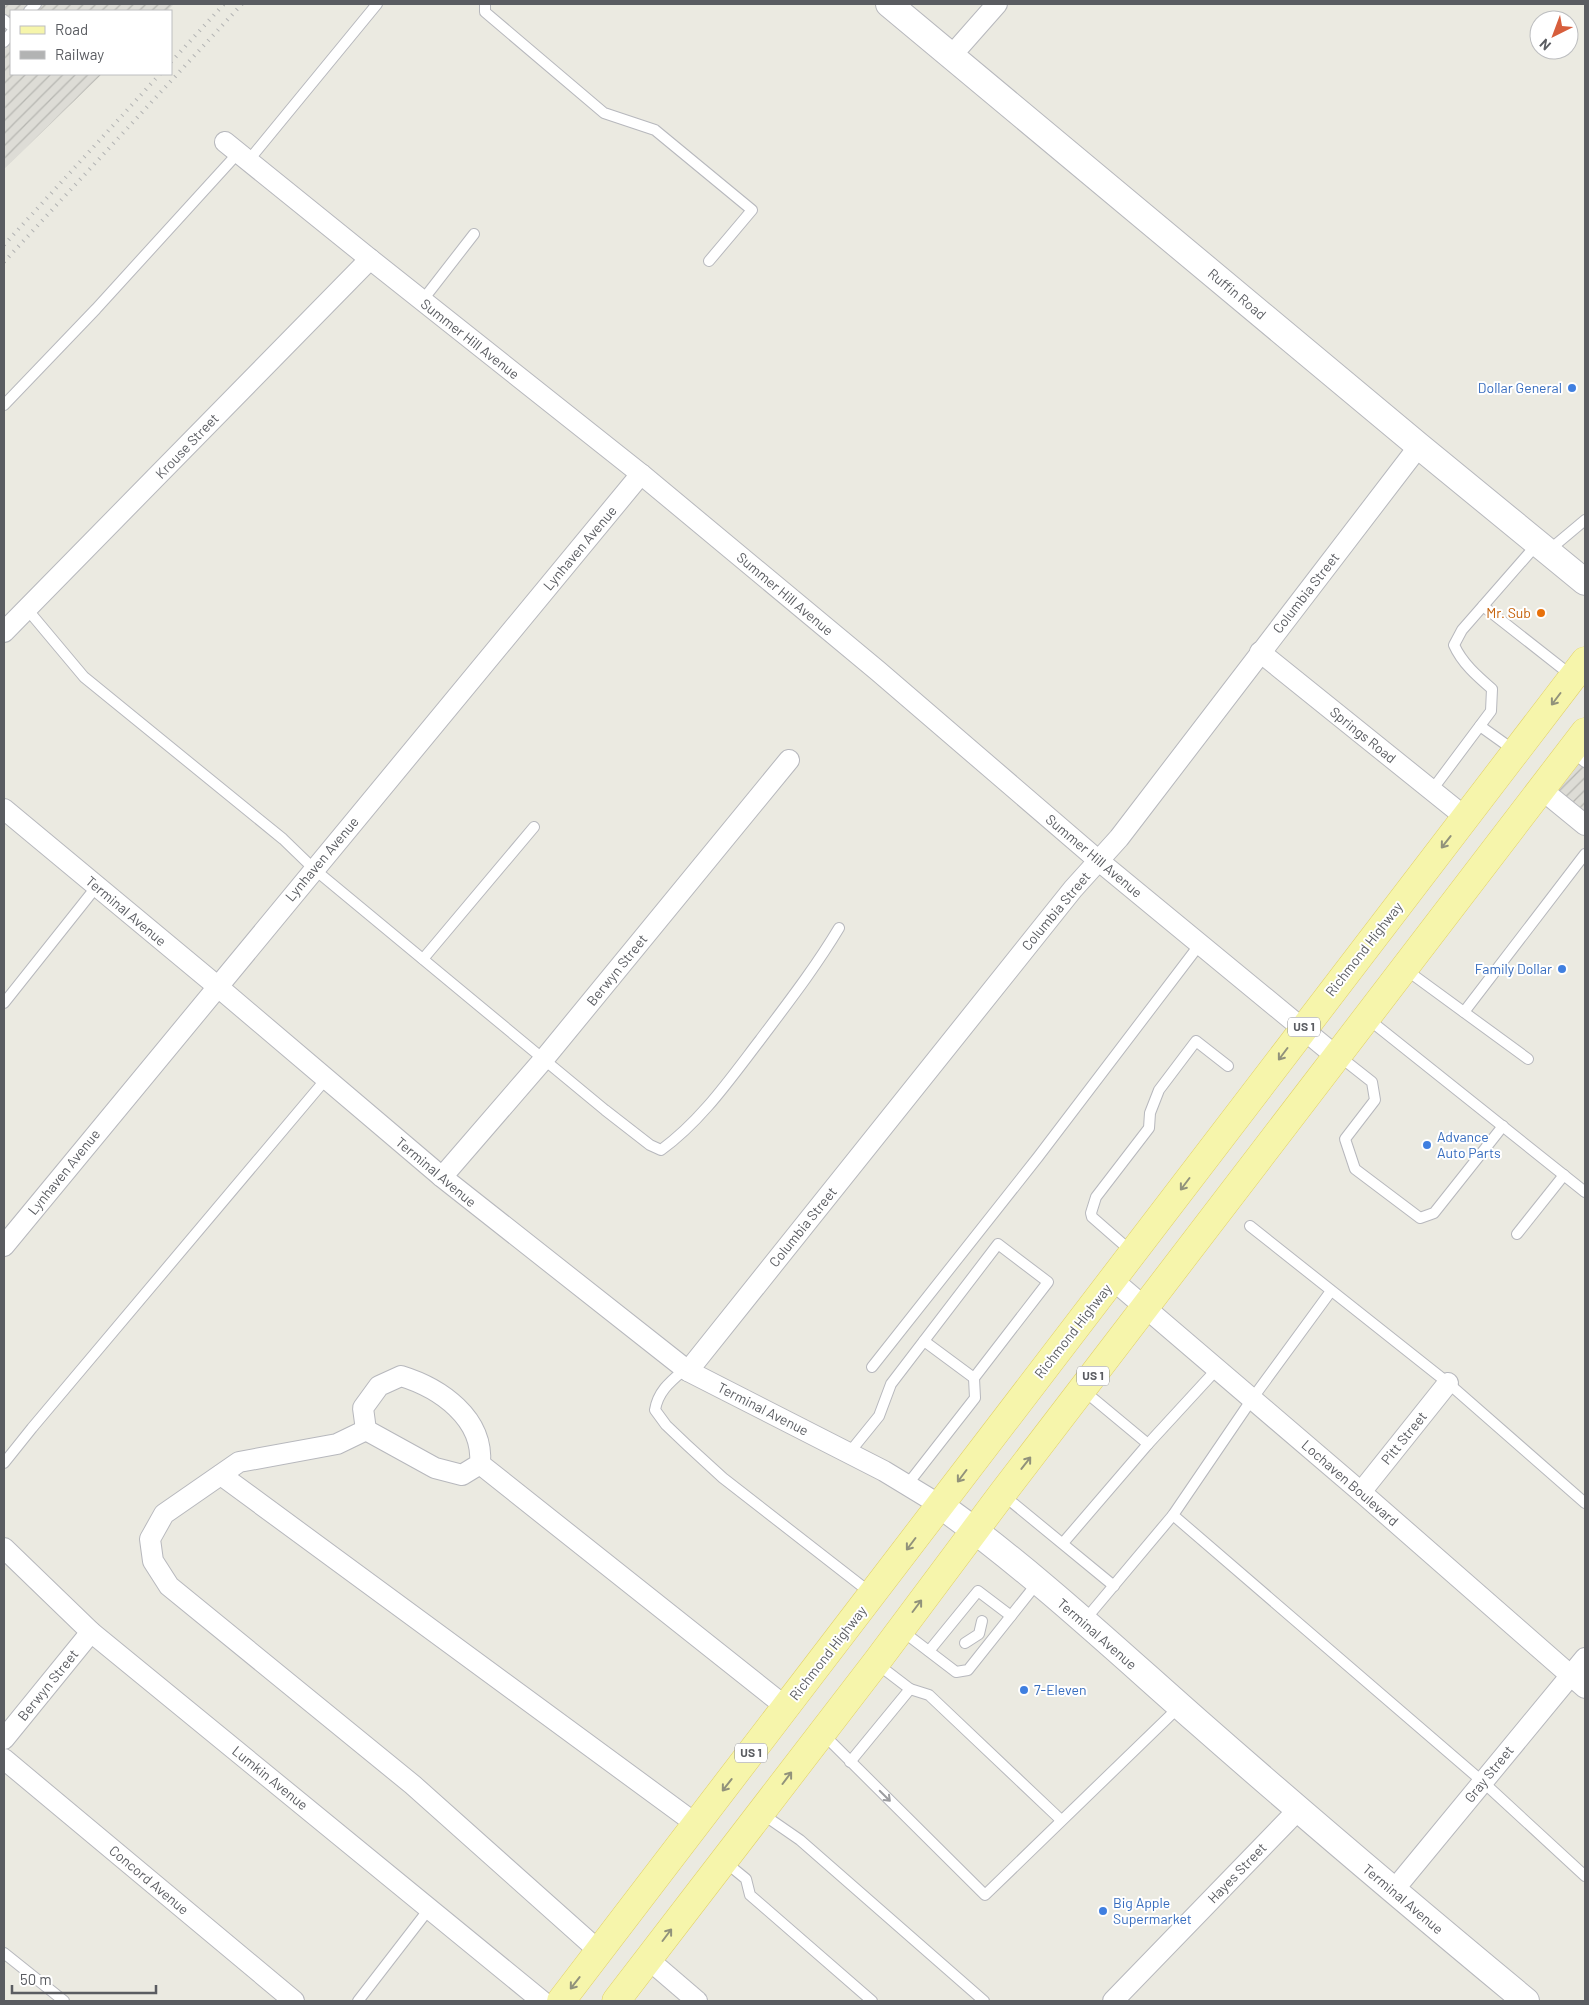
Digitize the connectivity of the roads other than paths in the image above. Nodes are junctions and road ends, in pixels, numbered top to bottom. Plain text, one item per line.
1 (377, 4) edge
2 (485, 4) edge
3 (889, 4) edge
4 (997, 4) edge
5 (952, 55) junction
6 (237, 151) junction
7 (474, 234) dead end
8 (370, 259) junction
9 (709, 261) dead end
10 (422, 301) junction
11 (4, 405) edge
12 (1418, 446) junction
13 (641, 474) junction
14 (1585, 520) edge
15 (1543, 547) junction
16 (1585, 582) edge
17 (1483, 606) junction
18 (27, 609) junction
19 (4, 632) edge
20 (1260, 652) junction
21 (1579, 668) edge
22 (1480, 726) junction
23 (1580, 748) edge
24 (1516, 751) junction
25 (790, 760) dead end
26 (1541, 789) junction
27 (1432, 790) junction
28 (4, 809) edge
29 (1465, 817) junction
30 (1585, 825) edge
31 (534, 827) dead end
32 (1585, 854) edge
33 (1099, 861) junction
34 (314, 869) junction
35 (97, 886) junction
36 (838, 928) dead end
37 (1200, 944) junction
38 (423, 958) junction
39 (1405, 968) junction
40 (217, 986) junction
41 (4, 1003) edge
42 (1464, 1012) junction
43 (1367, 1017) junction
44 (1302, 1028) junction
45 (1337, 1056) junction
46 (544, 1059) junction
47 (1528, 1059) dead end
48 (1228, 1066) dead end
49 (326, 1079) junction
50 (1503, 1126) junction
51 (1564, 1175) junction
52 (442, 1177) junction
53 (1585, 1192) edge
54 (1250, 1226) dead end
55 (1517, 1234) dead end
56 (4, 1246) edge
57 (1133, 1253) junction
58 (1113, 1280) junction
59 (1331, 1291) junction
60 (1145, 1308) junction
61 (924, 1341) junction
62 (872, 1367) dead end
63 (1217, 1369) junction
64 (686, 1370) junction
65 (974, 1378) junction
66 (1448, 1384) junction
67 (1082, 1390) junction
68 (1252, 1399) junction
69 (366, 1430) junction
70 (1148, 1444) junction
71 (849, 1453) junction
72 (4, 1464) edge
73 (480, 1464) junction
74 (221, 1475) junction
75 (907, 1485) junction
76 (1361, 1492) junction
77 (1002, 1494) junction
78 (1585, 1504) edge
79 (940, 1505) junction
80 (1173, 1515) junction
81 (975, 1530) junction
82 (1062, 1543) junction
83 (4, 1548) edge
84 (1038, 1582) junction
85 (1114, 1586) junction
86 (873, 1594) junction
87 (968, 1609) dead end
88 (1011, 1616) junction
89 (956, 1617) junction
90 (982, 1621) dead end
91 (1084, 1622) junction
92 (900, 1629) junction
93 (951, 1631) dead end
94 (91, 1632) junction
95 (979, 1634) junction
96 (965, 1642) dead end
97 (990, 1643) junction
98 (929, 1651) junction
99 (1585, 1658) edge
100 (875, 1663) junction
101 (1570, 1675) junction
102 (1585, 1688) edge
103 (910, 1690) junction
104 (1180, 1706) junction
105 (786, 1707) junction
106 (821, 1733) junction
107 (4, 1739) edge
108 (4, 1759) edge
109 (850, 1762) junction
110 (1483, 1782) junction
111 (1298, 1810) junction
112 (760, 1812) junction
113 (1061, 1820) junction
114 (696, 1824) junction
115 (724, 1860) junction
116 (1585, 1876) edge
117 (1393, 1890) junction
118 (429, 1909) junction
119 (599, 1951) junction
120 (4, 1953) edge
121 (648, 1959) junction
122 (64, 2001) edge
123 (294, 2001) edge
124 (358, 2001) edge
125 (542, 2001) edge
126 (561, 2001) edge
127 (616, 2001) edge
128 (697, 2001) edge
129 (872, 2001) edge
130 (984, 2001) edge
131 (1113, 2001) edge
132 (1526, 2001) edge

1 - 6 lane
2 - 9 lane
3 - 5 street, Ruffin Road
4 - 5 street
5 - 12 street, Ruffin Road
6 - 8 street, Summer Hill Avenue
6 - 11 lane
7 - 10 lane
8 - 10 street, Summer Hill Avenue
8 - 18 street, Krouse Street
10 - 13 street, Summer Hill Avenue
12 - 15 street, Ruffin Road
12 - 20 street, Columbia Street
13 - 33 street, Summer Hill Avenue
13 - 34 street, Lynhaven Avenue
14 - 15 lane
15 - 16 street, Ruffin Road
15 - 17 lane
17 - 21 lane
17 - 22 lane
18 - 19 street, Krouse Street
18 - 34 lane
20 - 27 street, Springs Road
20 - 33 street, Columbia Street
21 -> 24 main road, Richmond Highway / US 1
22 - 24 lane
22 - 27 lane
23 - 26 main road, US 1
24 - 29 main road, Richmond Highway / US 1
25 - 46 street, Berwyn Street
26 - 30 street
26 - 39 main road, US 1
27 - 29 street, Springs Road
28 - 35 street, Terminal Avenue
29 -> 44 main road, Richmond Highway / US 1
31 - 38 lane
32 - 42 lane
33 - 37 street, Summer Hill Avenue
33 - 64 street, Columbia Street
34 - 38 lane
34 - 40 street, Lynhaven Avenue
35 - 40 street, Terminal Avenue
35 - 41 lane
36 - 46 lane
37 - 44 street, Summer Hill Avenue
37 - 62 lane
38 - 46 lane
39 - 42 lane
39 - 43 main road, US 1
40 - 49 street, Terminal Avenue
40 - 56 street, Lynhaven Avenue
42 - 47 lane
43 - 45 main road, US 1
43 - 50 lane
44 - 45 street, Summer Hill Avenue
44 -> 57 main road, Richmond Highway / US 1
45 - 50 lane
45 - 60 main road, US 1
46 - 52 street, Berwyn Street
48 - 57 lane
49 - 52 street, Terminal Avenue
49 - 72 lane
50 - 51 lane
51 - 53 lane
51 - 55 lane
52 - 64 street, Terminal Avenue
54 - 59 lane
57 - 58 main road, Richmond Highway / US 1
58 - 60 street, Lochaven Boulevard
58 -> 79 main road, Richmond Highway / US 1
59 - 66 lane
59 - 68 lane
60 - 63 street, Lochaven Boulevard
60 - 67 main road, US 1
61 - 65 lane
61 - 65 lane
61 - 71 lane
63 - 68 street, Lochaven Boulevard
63 - 70 lane
64 - 71 street, Terminal Avenue
64 - 86 lane
65 - 75 lane
66 - 76 street, Pitt Street
66 - 78 lane
67 - 70 lane
77 -> 67 main road, US 1
68 - 76 street, Lochaven Boulevard
68 - 80 lane
69 - 73 street
69 - 73 street
69 - 74 street
70 - 82 lane
71 - 75 street, Terminal Avenue
73 - 105 street
74 - 114 street
74 - 119 street
75 - 79 street, Terminal Avenue
76 - 101 street, Lochaven Boulevard
77 - 81 main road, US 1
77 - 82 lane
79 - 81 street, Terminal Avenue
79 -> 86 main road, Richmond Highway / US 1
80 - 85 lane
80 - 110 lane
81 - 84 street, Terminal Avenue
92 -> 81 main road, US 1
82 - 85 lane
83 - 94 street, Lumkin Avenue
84 - 88 lane
84 - 91 street, Terminal Avenue
85 - 91 lane
86 - 105 main road, Richmond Highway / US 1
87 - 89 lane
88 - 89 lane
88 - 97 lane
89 - 93 lane
89 - 98 lane
90 - 95 lane
91 - 104 street, Terminal Avenue
92 - 98 lane
92 - 100 main road, US 1
94 - 107 street, Berwyn Street
94 - 118 street, Lumkin Avenue
95 - 96 lane
95 - 97 lane
97 - 98 lane
99 - 101 street, Gray Street
100 - 103 lane
100 - 106 main road, US 1
101 - 102 street, Lochaven Boulevard
101 - 110 street, Gray Street
103 - 109 lane
103 - 113 lane
104 - 111 street, Terminal Avenue
104 - 113 lane
105 -> 114 main road, Richmond Highway / US 1
106 - 109 lane
112 -> 106 main road, US 1
108 - 123 street, Concord Avenue
109 -> 113 lane
110 - 116 lane
110 - 117 street, Gray Street
111 - 117 street, Terminal Avenue
111 - 131 street, Hayes Street
112 - 115 main road, US 1
112 - 130 lane
114 - 119 main road, Richmond Highway / US 1
121 -> 115 main road, US 1
115 - 129 lane
117 - 132 street, Terminal Avenue
118 - 124 lane
118 - 125 street, Lumkin Avenue
119 -> 126 main road, Richmond Highway / US 1
120 - 122 lane
121 - 127 main road, US 1
121 - 128 street

